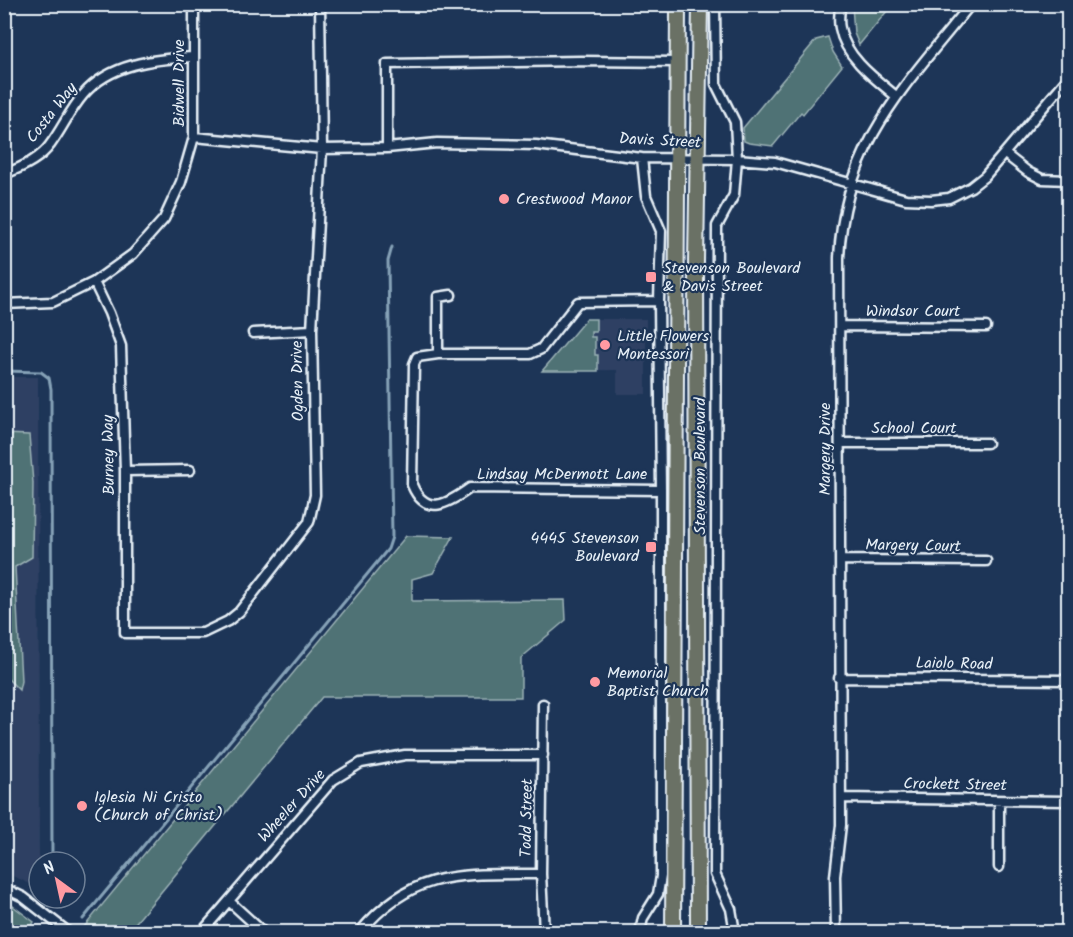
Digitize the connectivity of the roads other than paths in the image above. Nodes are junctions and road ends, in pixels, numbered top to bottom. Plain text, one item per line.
1 (194, 4) edge
2 (320, 4) edge
3 (678, 4) edge
4 (699, 4) edge
5 (715, 4) edge
6 (840, 4) edge
7 (971, 4) edge
8 (193, 57) junction
9 (678, 62) junction
10 (1068, 78) edge
11 (896, 96) junction
12 (194, 137) junction
13 (387, 148) junction
14 (322, 149) junction
15 (1005, 154) junction
16 (678, 157) junction
17 (642, 158) junction
18 (697, 159) junction
19 (737, 159) junction
20 (4, 174) edge
21 (1068, 180) edge
22 (852, 185) junction
23 (94, 282) junction
24 (452, 295) dead end
25 (659, 301) junction
26 (4, 304) edge
27 (840, 326) junction
28 (986, 327) dead end
29 (312, 330) junction
30 (253, 333) dead end
31 (438, 354) junction
32 (840, 443) junction
33 (987, 443) dead end
34 (190, 470) dead end
35 (125, 471) junction
36 (661, 490) junction
37 (840, 560) junction
38 (987, 561) dead end
39 (125, 633) joint
40 (840, 678) junction
41 (1068, 680) edge
42 (543, 704) dead end
43 (543, 755) junction
44 (841, 798) junction
45 (999, 801) junction
46 (1068, 801) edge
47 (999, 867) dead end
48 (541, 874) junction
49 (4, 888) edge
50 (229, 901) junction
51 (68, 933) edge
52 (202, 933) edge
53 (263, 933) edge
54 (360, 933) edge
55 (544, 933) edge
56 (640, 933) edge
57 (673, 933) edge
58 (698, 933) edge
59 (735, 933) edge
60 (836, 933) edge

1 - 8 street, Bidwell Drive
2 - 14 street, Ogden Drive
3 - 9 main road, Stevenson Boulevard
4 - 18 main road, Stevenson Boulevard
5 - 19 street, Stevenson Boulevard
6 - 11 street
7 - 11 street, Margery Drive
8 - 12 street, Bidwell Drive
8 - 20 street, Costa Way
9 - 13 street
9 - 16 main road, Stevenson Boulevard
10 - 15 street, Davis Street
11 - 22 street, Margery Drive
12 - 14 street, Davis Street
12 - 23 street, Bidwell Drive
13 - 14 street, Davis Street
13 - 17 street, Davis Street
14 - 29 street, Ogden Drive
15 - 21 street
15 - 22 street, Davis Street
16 - 17 street, Davis Street
16 - 18 street, Davis Street
16 - 57 main road, Stevenson Boulevard
17 - 25 street
18 - 19 street, Davis Street
18 - 58 main road, Stevenson Boulevard
19 - 22 street, Davis Street
19 - 59 street, Stevenson Boulevard
22 - 27 street, Margery Drive
23 - 26 street, Bidwell Drive
23 - 35 street, Burney Way
24 - 31 street
25 - 31 street, Lindsay McDermott Lane
25 - 36 street
27 - 28 street, Windsor Court
27 - 32 street, Margery Drive
29 - 30 street
29 - 39 street, Ogden Drive
31 - 36 street, Lindsay McDermott Lane
32 - 33 street, School Court
32 - 37 street, Margery Drive
34 - 35 street
35 - 39 street, Burney Way
36 - 56 street
37 - 38 street, Margery Court
37 - 40 street, Margery Drive
40 - 41 street, Laiolo Road
40 - 44 street, Margery Drive
42 - 43 street, Todd Street
43 - 48 street, Todd Street
43 - 50 street, Wheeler Drive
44 - 45 street, Crockett Street
44 - 60 street, Margery Drive
45 - 46 street, Crockett Street
45 - 47 street
48 - 54 street
48 - 55 street, Todd Street
49 - 51 street
50 - 52 street, Wheeler Drive
50 - 53 street

